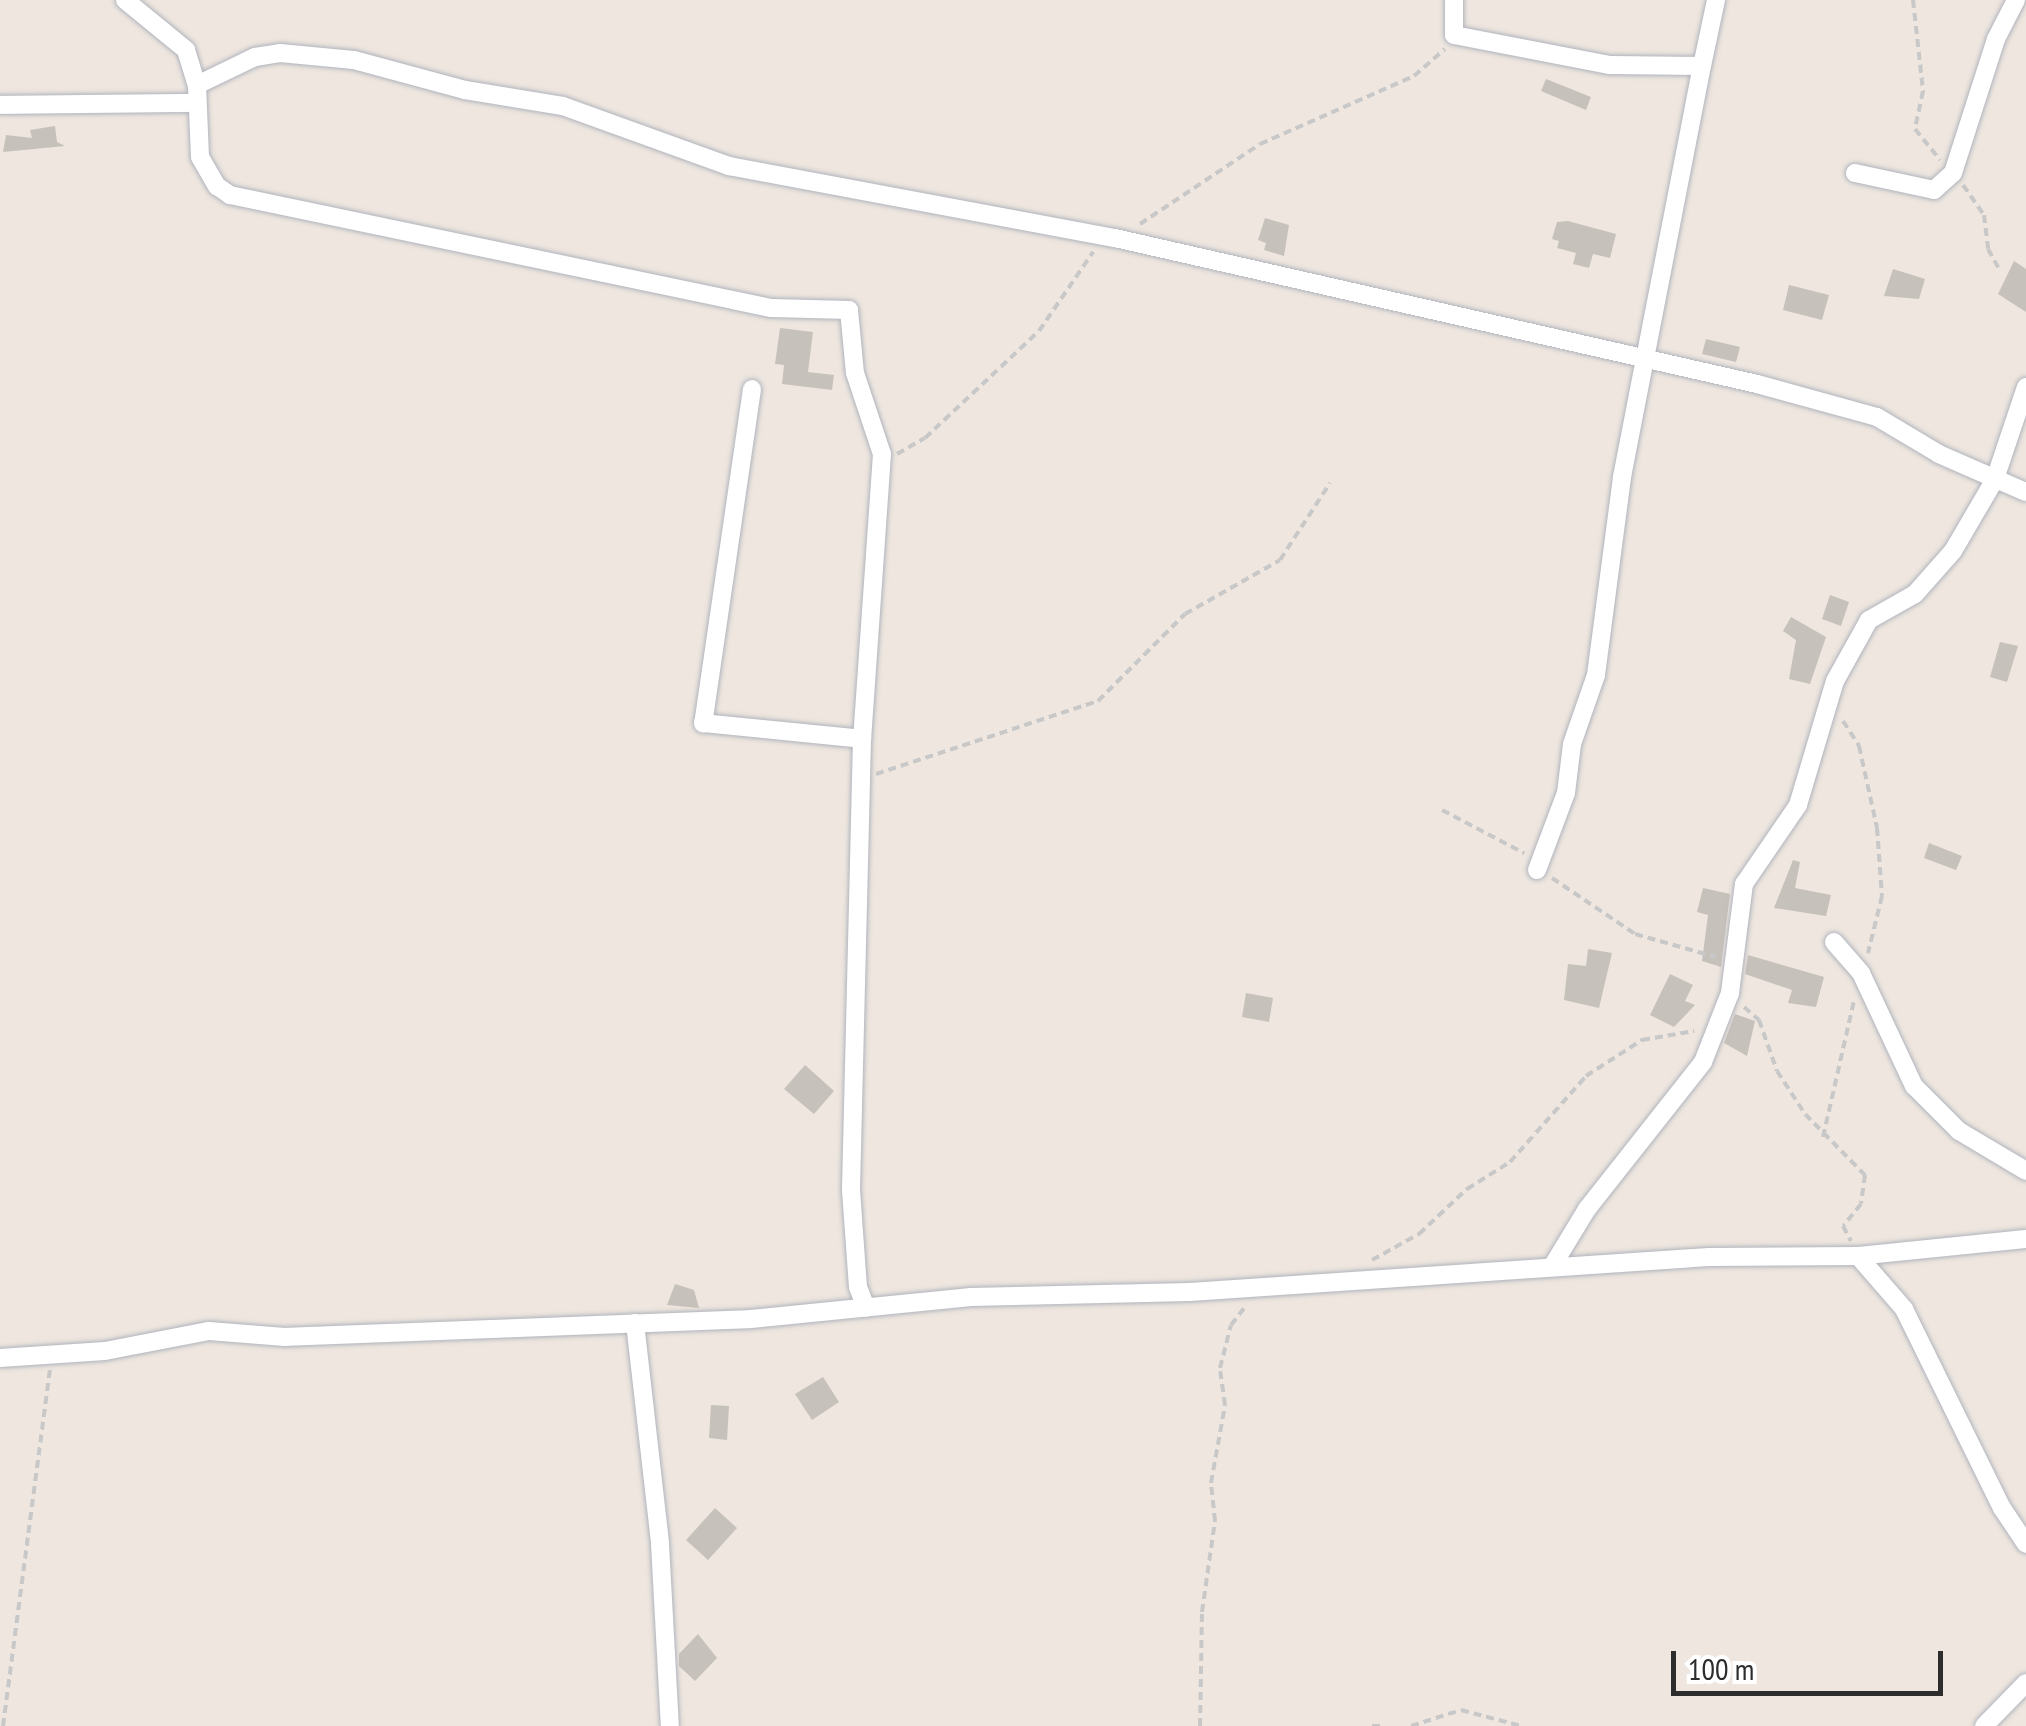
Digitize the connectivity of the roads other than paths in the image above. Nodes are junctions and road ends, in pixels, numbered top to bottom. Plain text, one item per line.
1 (126, 0) edge
2 (1454, 0) edge
3 (1716, 0) edge
4 (2016, 0) edge
5 (1702, 66) junction
6 (0, 88) edge
7 (197, 94) junction
8 (0, 102) edge
9 (1855, 174) dead end
10 (1644, 362) junction
11 (752, 389) dead end
12 (2024, 404) edge
13 (1994, 479) junction
14 (2026, 492) edge
15 (862, 739) junction
16 (1537, 870) road end
17 (1834, 942) dead end
18 (2026, 1171) edge
19 (2026, 1239) edge
20 (1858, 1256) junction
21 (1553, 1265) junction
22 (866, 1308) junction
23 (636, 1323) junction
24 (0, 1358) edge
25 (2026, 1544) edge
26 (2026, 1683) edge
27 (670, 1726) edge
28 (1984, 1726) edge

1 - 7 street
2 - 5 street
3 - 5 street
4 - 9 street
5 - 10 street
6 - 8 street
7 - 8 street
7 - 10 street
7 - 15 street
10 - 13 street
10 - 16 street
11 - 15 street
12 - 13 street
13 - 14 street
13 - 21 street
15 - 22 street
17 - 18 street
19 - 20 street
20 - 21 street
20 - 25 street
21 - 22 street
22 - 23 street
23 - 24 street
23 - 27 street
26 - 28 street

